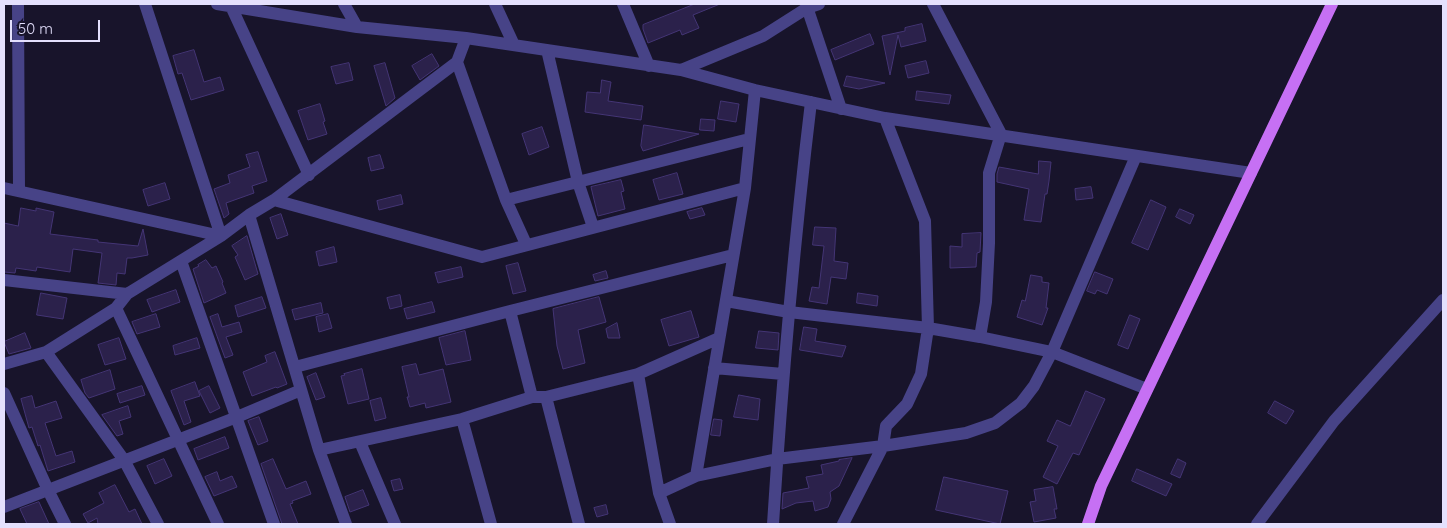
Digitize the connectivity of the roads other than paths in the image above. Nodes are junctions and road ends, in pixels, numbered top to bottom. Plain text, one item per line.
1 (18, 4) edge
2 (145, 4) edge
3 (217, 4) edge
4 (344, 4) edge
5 (495, 4) edge
6 (623, 4) edge
7 (933, 4) edge
8 (1332, 4) edge
9 (231, 5) edge
10 (811, 5) edge
11 (357, 27) junction
12 (466, 38) junction
13 (514, 45) junction
14 (547, 50) junction
15 (456, 62) junction
16 (649, 66) junction
17 (681, 70) junction
18 (755, 90) junction
19 (811, 102) junction
20 (841, 109) junction
21 (885, 118) junction
22 (1001, 134) junction
23 (749, 140) junction
24 (1136, 156) junction
25 (1251, 173) junction
26 (309, 175) junction
27 (578, 182) junction
28 (4, 188) edge
29 (745, 188) junction
30 (19, 190) junction
31 (274, 200) junction
32 (506, 200) junction
33 (249, 215) junction
34 (593, 227) junction
35 (221, 236) junction
36 (526, 244) junction
37 (733, 255) junction
38 (181, 261) junction
39 (4, 280) edge
40 (127, 294) junction
41 (1443, 300) edge
42 (726, 301) junction
43 (116, 308) junction
44 (510, 311) junction
45 (789, 312) junction
46 (928, 328) junction
47 (980, 337) junction
48 (719, 338) junction
49 (46, 352) junction
50 (1052, 352) junction
51 (4, 364) edge
52 (295, 367) junction
53 (714, 368) junction
54 (638, 374) junction
55 (783, 374) junction
56 (1147, 389) junction
57 (301, 390) junction
58 (4, 393) edge
59 (532, 396) junction
60 (546, 397) junction
61 (237, 417) junction
62 (462, 419) junction
63 (178, 440) junction
64 (360, 442) junction
65 (883, 446) junction
66 (319, 450) junction
67 (777, 459) junction
68 (124, 460) junction
69 (696, 476) junction
70 (48, 490) junction
71 (659, 493) junction
72 (4, 507) edge
73 (840, 523) edge
74 (65, 524) edge
75 (158, 524) edge
76 (218, 524) edge
77 (274, 524) edge
78 (346, 524) edge
79 (395, 524) edge
80 (491, 524) edge
81 (579, 524) edge
82 (670, 524) edge
83 (773, 524) edge
84 (1088, 524) edge
85 (1258, 524) edge

1 - 30 street
2 - 35 street
3 - 9 street
4 - 11 street
5 - 13 street
6 - 16 street
7 - 22 street
8 - 25 main road
9 - 11 street
9 - 26 street
10 - 17 street
10 - 20 street
11 - 12 street
12 - 13 street
12 - 15 street
13 - 14 street
14 - 16 street
14 - 27 street
15 - 26 street
15 - 32 street
16 - 17 street
17 - 18 street
18 - 19 street
18 - 23 street
19 - 20 street
19 - 45 street
20 - 21 street
21 - 22 street
21 - 46 street
22 - 24 street
22 - 47 street
23 - 27 street
23 - 29 street
24 - 25 street
24 - 50 street
25 - 56 main road
26 - 31 street
27 - 32 street
27 - 34 street
28 - 30 street
29 - 34 street
29 - 37 street
30 - 35 street
31 - 33 street
31 - 36 street
32 - 36 street
33 - 35 street
33 - 52 street
34 - 36 street
35 - 38 street
37 - 42 street
37 - 44 street
38 - 40 street
38 - 61 street
39 - 40 street
40 - 43 street
41 - 85 street
42 - 45 street
42 - 48 street
43 - 49 street
43 - 63 street
44 - 52 street
44 - 59 street
45 - 46 street
45 - 55 street
46 - 47 street
46 - 65 street
47 - 50 street
48 - 53 street
48 - 54 street
49 - 51 street
49 - 68 street
50 - 56 street
50 - 65 street
52 - 57 street
53 - 55 street
53 - 69 street
54 - 60 street
54 - 71 street
55 - 67 street
56 - 84 main road
57 - 61 street
57 - 66 street
58 - 70 street
59 - 60 street
59 - 62 street
60 - 81 street
61 - 63 street
61 - 77 street
62 - 64 street
62 - 80 street
63 - 68 street
63 - 76 street
64 - 66 street
64 - 79 street
65 - 67 street
65 - 73 street
66 - 78 street
67 - 69 street
67 - 83 street
68 - 70 street
68 - 75 street
69 - 71 street
70 - 72 street
70 - 74 street
71 - 82 street

